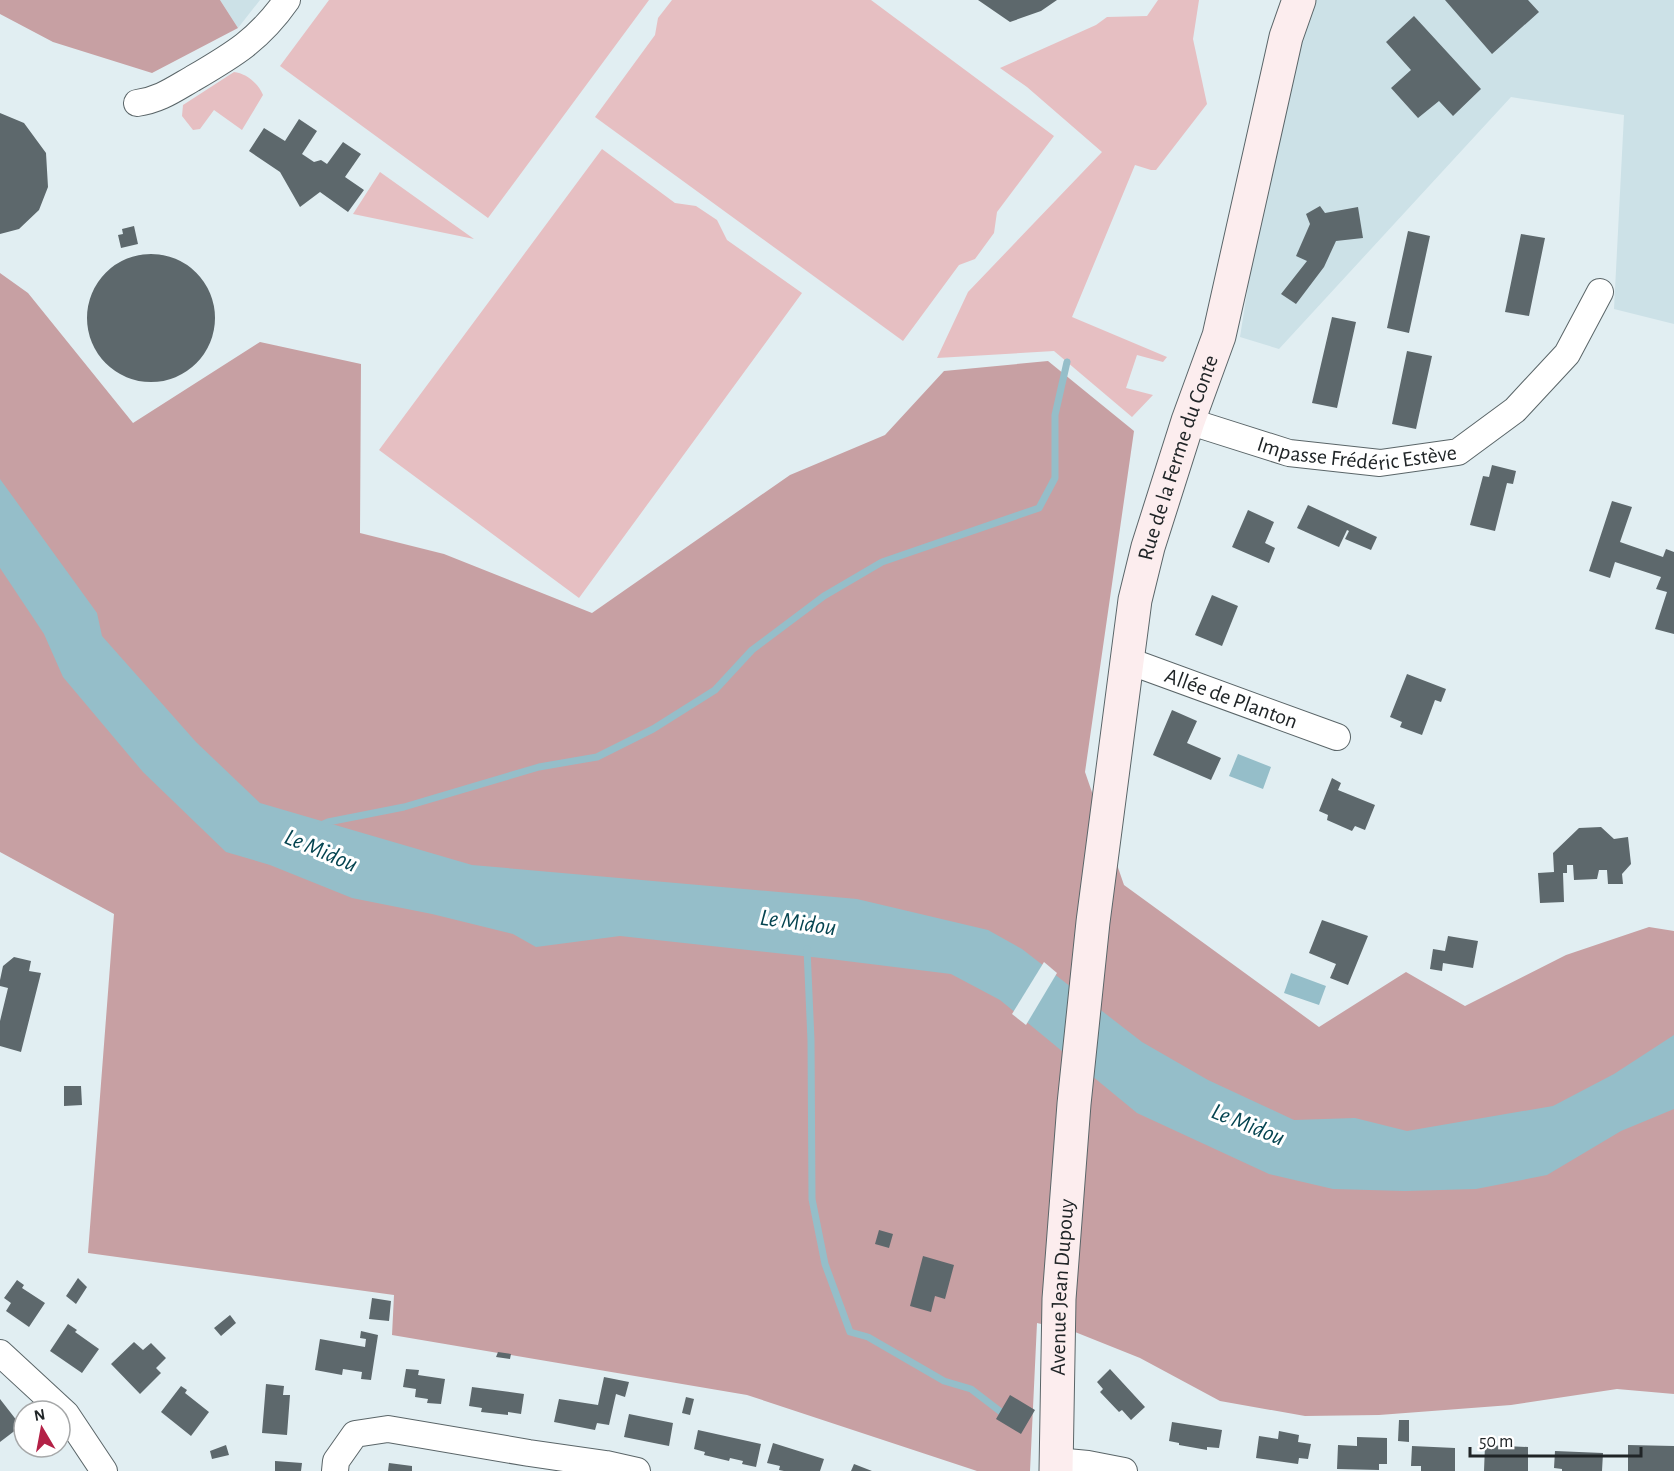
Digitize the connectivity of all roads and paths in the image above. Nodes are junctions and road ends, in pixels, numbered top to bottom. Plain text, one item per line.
1 (287, 0) edge
2 (1299, 0) edge
3 (137, 103) dead end
4 (1600, 292) dead end
5 (1188, 421) junction
6 (1126, 660) junction
7 (1337, 737) dead end
8 (1093, 922) joint
9 (0, 1353) edge
10 (529, 1462) edge
11 (1056, 1466) edge
12 (104, 1471) edge
13 (335, 1471) edge
14 (637, 1471) edge
15 (1124, 1471) edge

1 - 3 street
2 - 5 street, Rue de la Ferme du Conte
4 - 5 street, Impasse Frédéric Estève
5 - 6 street, Rue de la Ferme du Conte
6 - 7 street, Allée de Planton
6 - 8 street, Rue de la Ferme du Conte
8 - 11 street, Avenue Jean Dupouy
9 - 12 street
10 - 13 street
10 - 14 street
11 - 15 street

